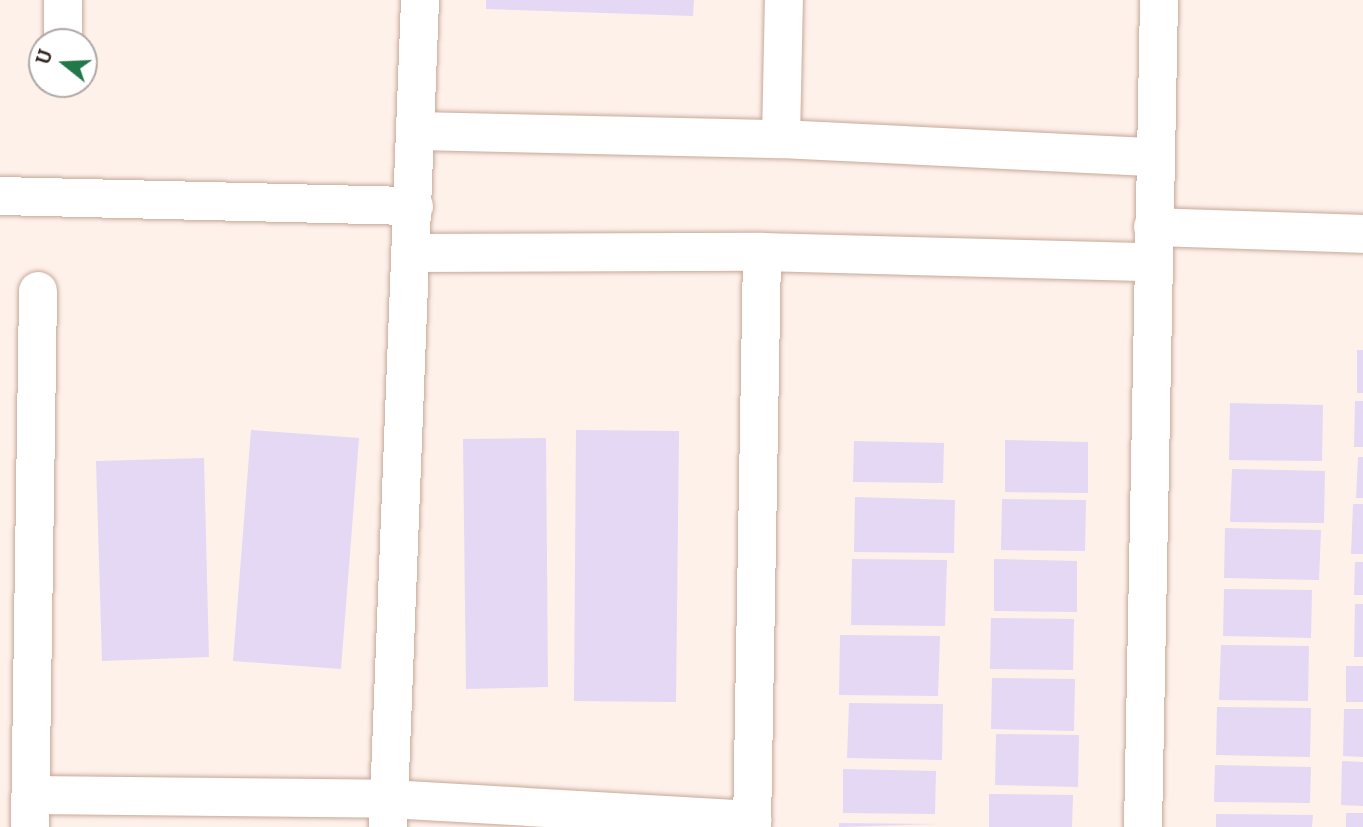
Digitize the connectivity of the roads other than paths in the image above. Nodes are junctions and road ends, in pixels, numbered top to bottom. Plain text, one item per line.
1 (63, 0) edge
2 (420, 0) edge
3 (784, 0) edge
4 (1159, 0) edge
5 (63, 28) edge
6 (417, 131) junction
7 (781, 139) junction
8 (1154, 157) junction
9 (0, 196) edge
10 (414, 206) junction
11 (1363, 234) edge
12 (1152, 245) junction
13 (762, 252) junction
14 (412, 253) junction
15 (38, 291) dead end
16 (32, 811) edge
17 (389, 813) edge
18 (752, 824) edge
19 (1143, 827) edge

1 - 5 street
2 - 6 street
3 - 7 street
4 - 8 street
6 - 7 street
6 - 10 street
7 - 8 street
8 - 12 street
9 - 10 street
10 - 14 street
11 - 12 street
12 - 13 street
12 - 19 street
13 - 14 street
13 - 18 street
14 - 17 street
15 - 16 street
16 - 17 street
17 - 18 street

